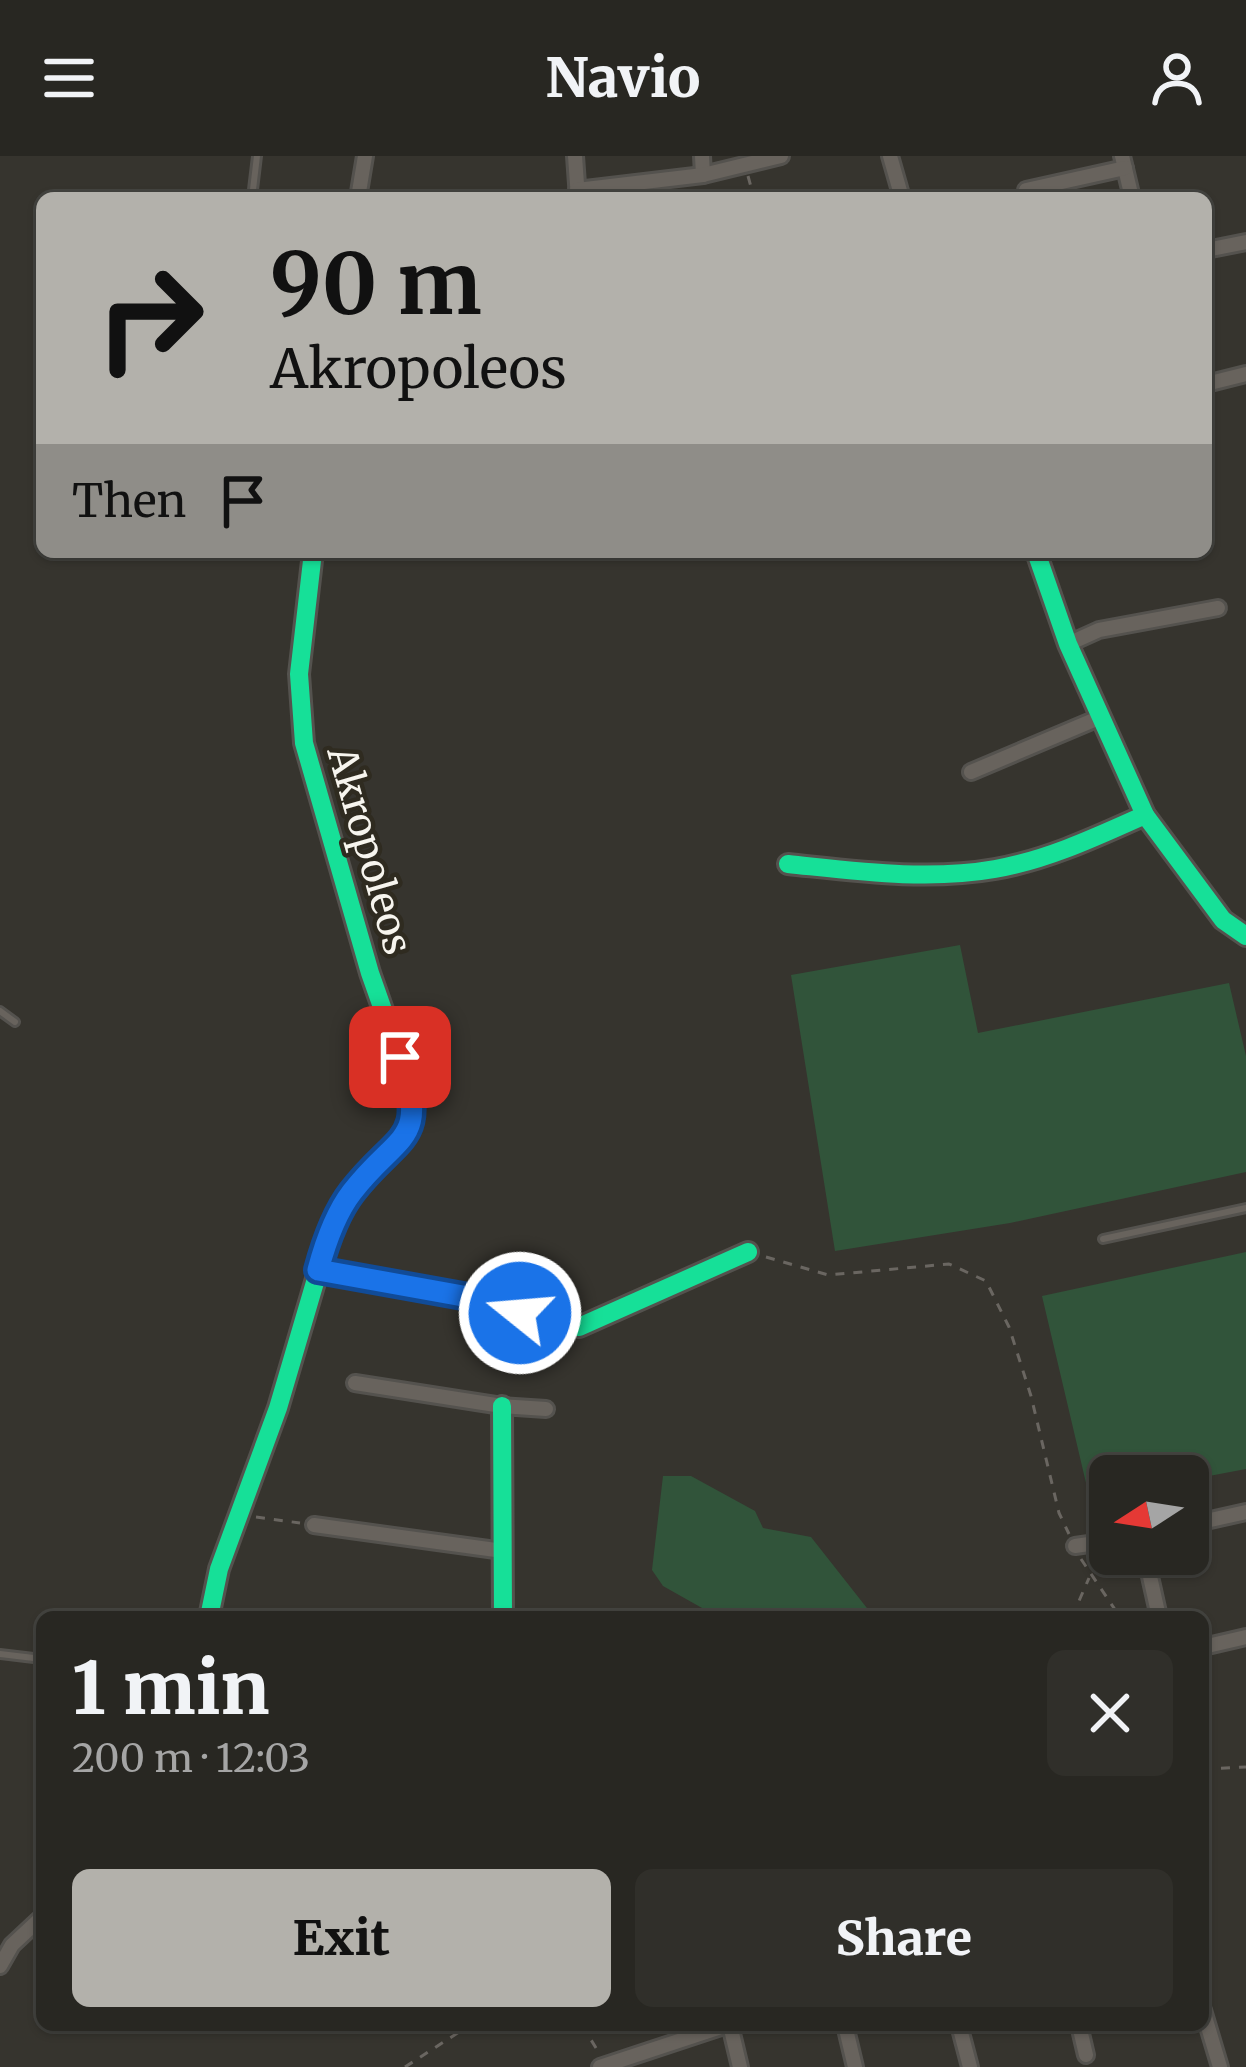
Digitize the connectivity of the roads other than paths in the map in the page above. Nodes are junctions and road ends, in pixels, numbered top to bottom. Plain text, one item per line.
1 (256, 156) edge
2 (364, 156) edge
3 (575, 156) edge
4 (702, 156) edge
5 (781, 156) edge
6 (890, 156) edge
7 (1124, 162) edge
8 (703, 175) junction
9 (1026, 190) dead end
10 (253, 192) edge
11 (359, 192) edge
12 (578, 192) edge
13 (591, 192) edge
14 (900, 192) edge
15 (1131, 192) edge
16 (1246, 242) edge
17 (1212, 249) edge
18 (1246, 374) edge
19 (1212, 382) edge
20 (312, 558) edge
21 (1038, 558) edge
22 (1218, 608) dead end
23 (1068, 644) junction
24 (1101, 717) junction
25 (970, 772) dead end
26 (1145, 815) junction
27 (788, 864) dead end
28 (1246, 936) edge
29 (0, 1011) edge
30 (14, 1022) dead end
31 (1246, 1208) edge
32 (1103, 1239) dead end
33 (748, 1252) road end
34 (318, 1270) junction
35 (356, 1382) dead end
36 (502, 1406) junction
37 (546, 1409) dead end
38 (1246, 1512) edge
39 (1209, 1520) edge
40 (314, 1525) road end
41 (1089, 1544) edge
42 (1075, 1546) road end
43 (503, 1551) junction
44 (1150, 1575) edge
45 (210, 1611) edge
46 (503, 1611) edge
47 (1158, 1611) edge
48 (1246, 1636) edge
49 (1209, 1645) edge
50 (0, 1654) edge
51 (36, 1658) edge
52 (36, 1923) edge
53 (0, 1966) edge
54 (1209, 2030) edge
55 (711, 2031) edge
56 (731, 2031) edge
57 (846, 2031) edge
58 (961, 2031) edge
59 (1080, 2031) edge
60 (1086, 2055) dead end
61 (603, 2066) edge
62 (740, 2067) edge
63 (855, 2067) edge
64 (970, 2067) edge
65 (1220, 2067) edge

1 - 10 lane
2 - 11 street
3 - 12 street
4 - 8 street
5 - 8 street
6 - 14 street
7 - 9 street
7 - 15 street
8 - 13 street
16 - 17 street
18 - 19 street
20 - 34 street, Akropoleos
21 - 23 street
22 - 23 street
23 - 24 street
24 - 25 street
24 - 26 street
26 - 27 street
26 - 28 street
29 - 30 lane
31 - 32 lane
33 - 34 street
34 - 45 street, Akropoleos
35 - 36 street
36 - 37 street
36 - 43 street
38 - 39 street
40 - 43 street
41 - 42 street
43 - 46 street
44 - 47 street
48 - 49 street
50 - 51 lane
52 - 53 street
54 - 65 street
55 - 61 street
56 - 62 street
57 - 63 street
58 - 64 street
59 - 60 street

